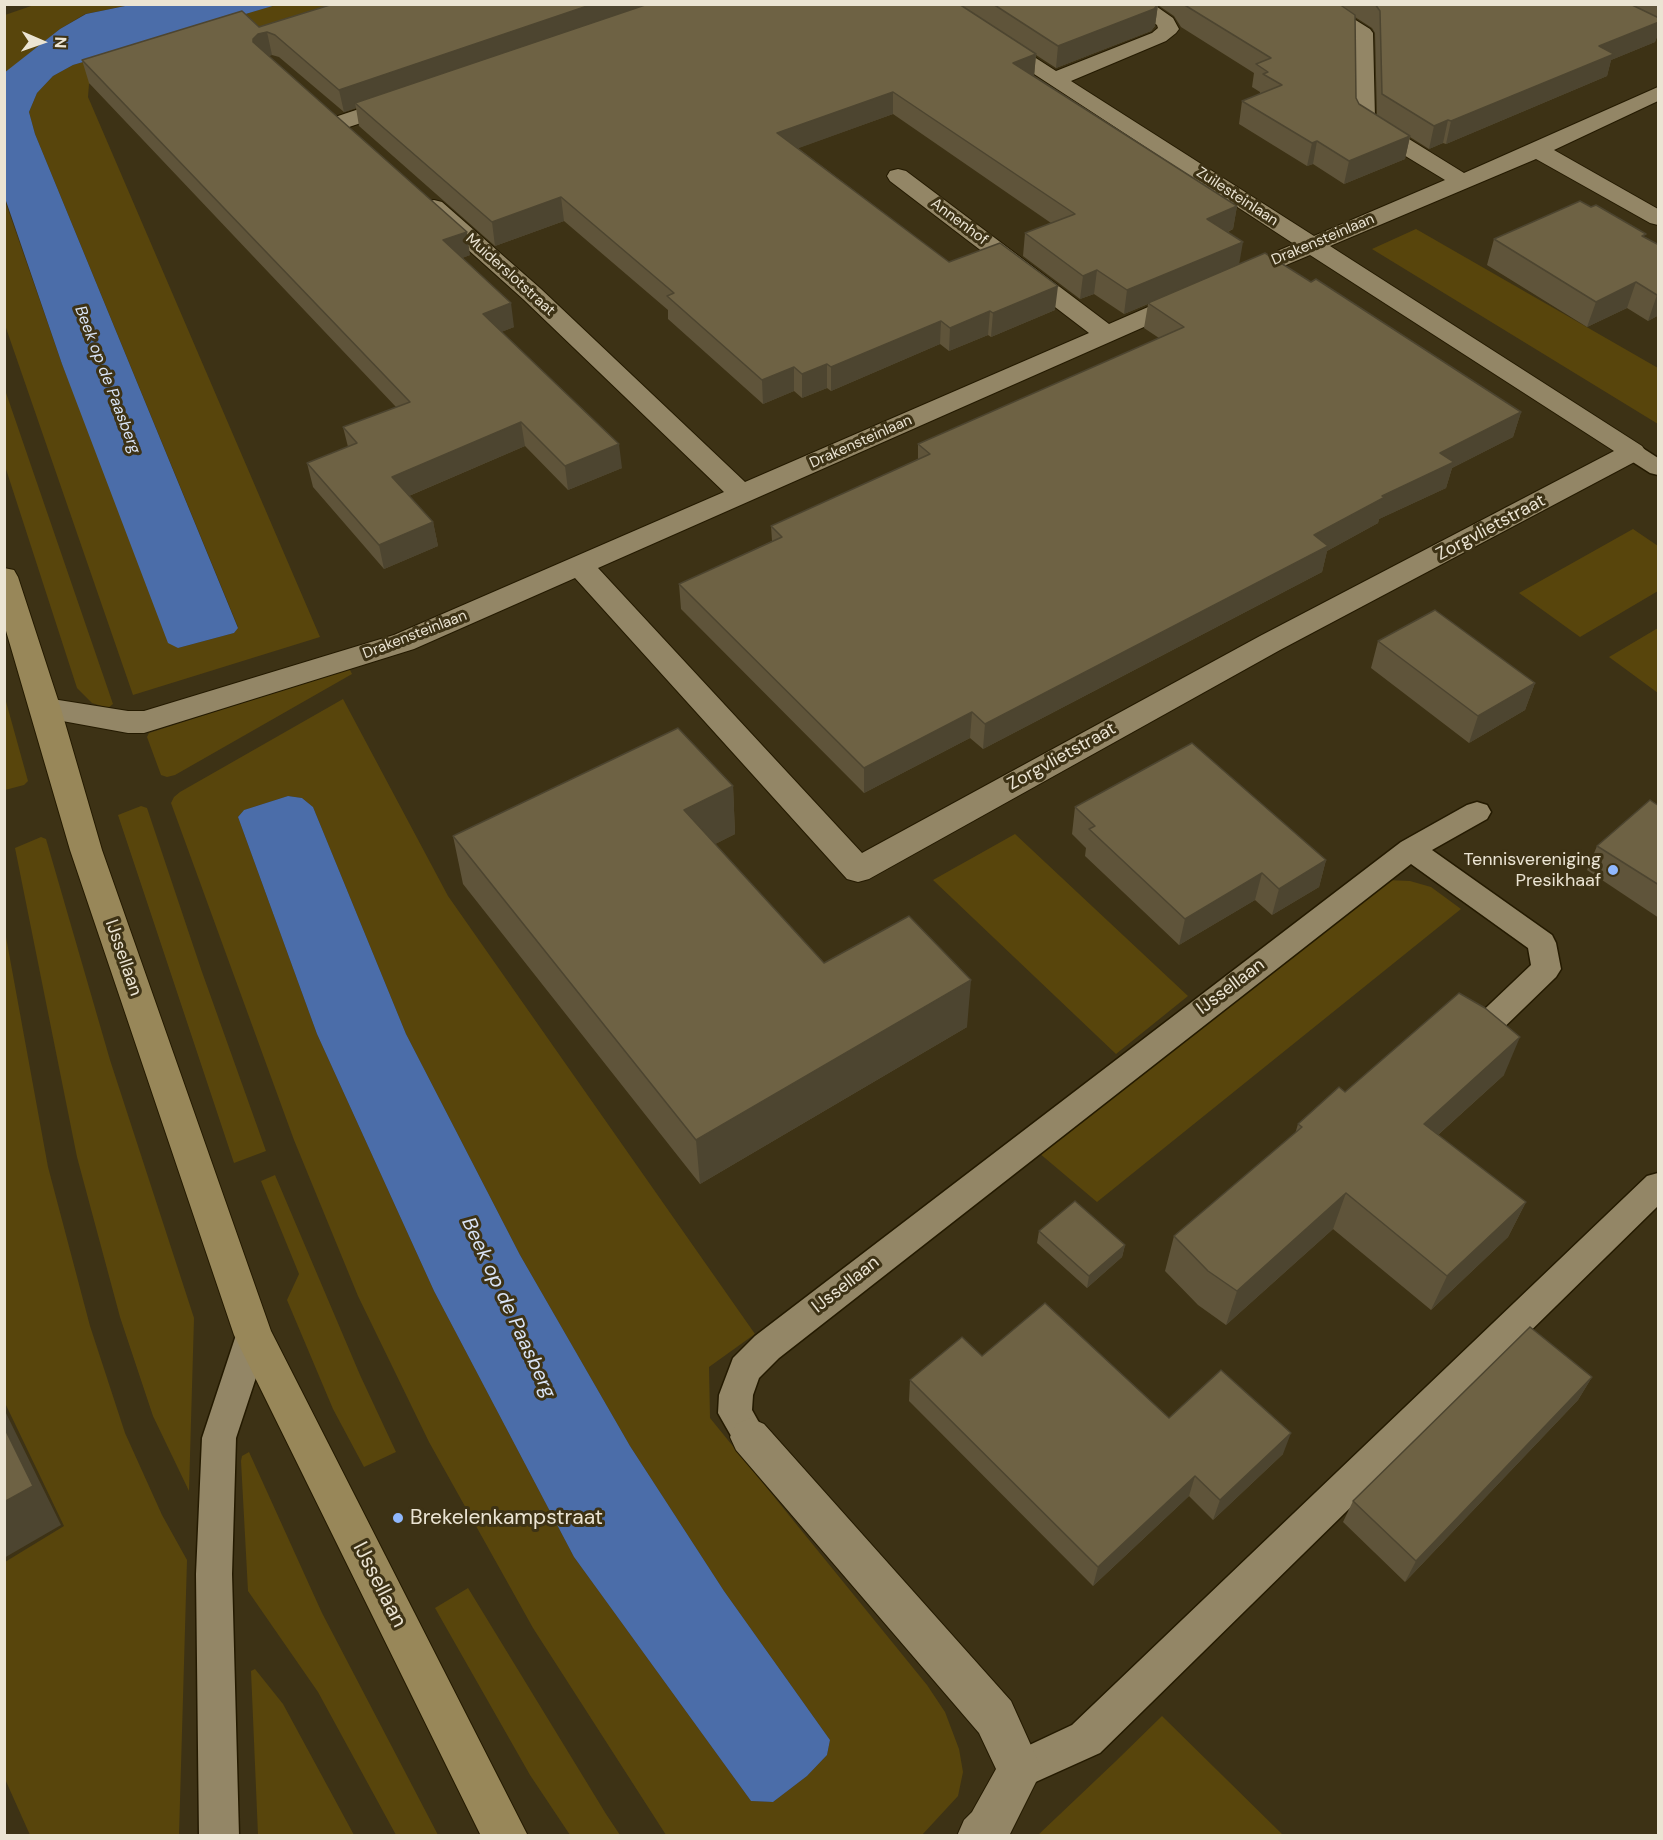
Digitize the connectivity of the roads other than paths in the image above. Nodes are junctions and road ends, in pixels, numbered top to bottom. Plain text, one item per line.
1 (937, 4) edge
2 (1138, 4) edge
3 (1315, 4) edge
4 (1056, 79) junction
5 (1659, 93) edge
6 (418, 96) edge
7 (340, 123) edge
8 (1537, 150) junction
9 (898, 176) dead end
10 (1462, 181) junction
11 (419, 193) edge
12 (1659, 218) edge
13 (1311, 244) junction
14 (1106, 334) junction
15 (1633, 452) junction
16 (1659, 468) edge
17 (742, 494) junction
18 (578, 564) junction
19 (4, 577) edge
20 (46, 709) junction
21 (1477, 812) dead end
22 (1412, 849) junction
23 (1481, 1030) edge
24 (1659, 1186) edge
25 (253, 1335) junction
26 (750, 1437) joint
27 (1020, 1770) junction
28 (219, 1836) edge
29 (505, 1836) edge
30 (980, 1836) edge

1 - 4 street, Zuilesteinlaan
2 - 4 street
3 - 10 street
4 - 13 street, Zuilesteinlaan
5 - 8 street, Drakensteinlaan
6 - 7 street
8 - 10 street, Drakensteinlaan
8 - 12 street
9 - 14 street, Annenhof
10 - 13 street, Drakensteinlaan
11 - 17 street, Muiderslotstraat
13 - 14 street, Drakensteinlaan
13 - 15 street, Zuilesteinlaan
14 - 17 street, Drakensteinlaan
15 - 16 lane, Zuilesteinlaan
15 - 18 street, Zorgvlietstraat
17 - 18 street, Drakensteinlaan
18 - 20 street, Drakensteinlaan
19 - 20 main road, IJssellaan
20 - 25 main road, IJssellaan
21 - 22 lane, IJssellaan
22 - 23 lane
22 - 26 lane, IJssellaan
24 - 27 lane
25 - 28 lane
25 - 29 main road, IJssellaan
26 - 27 street, IJssellaan
27 - 30 street

